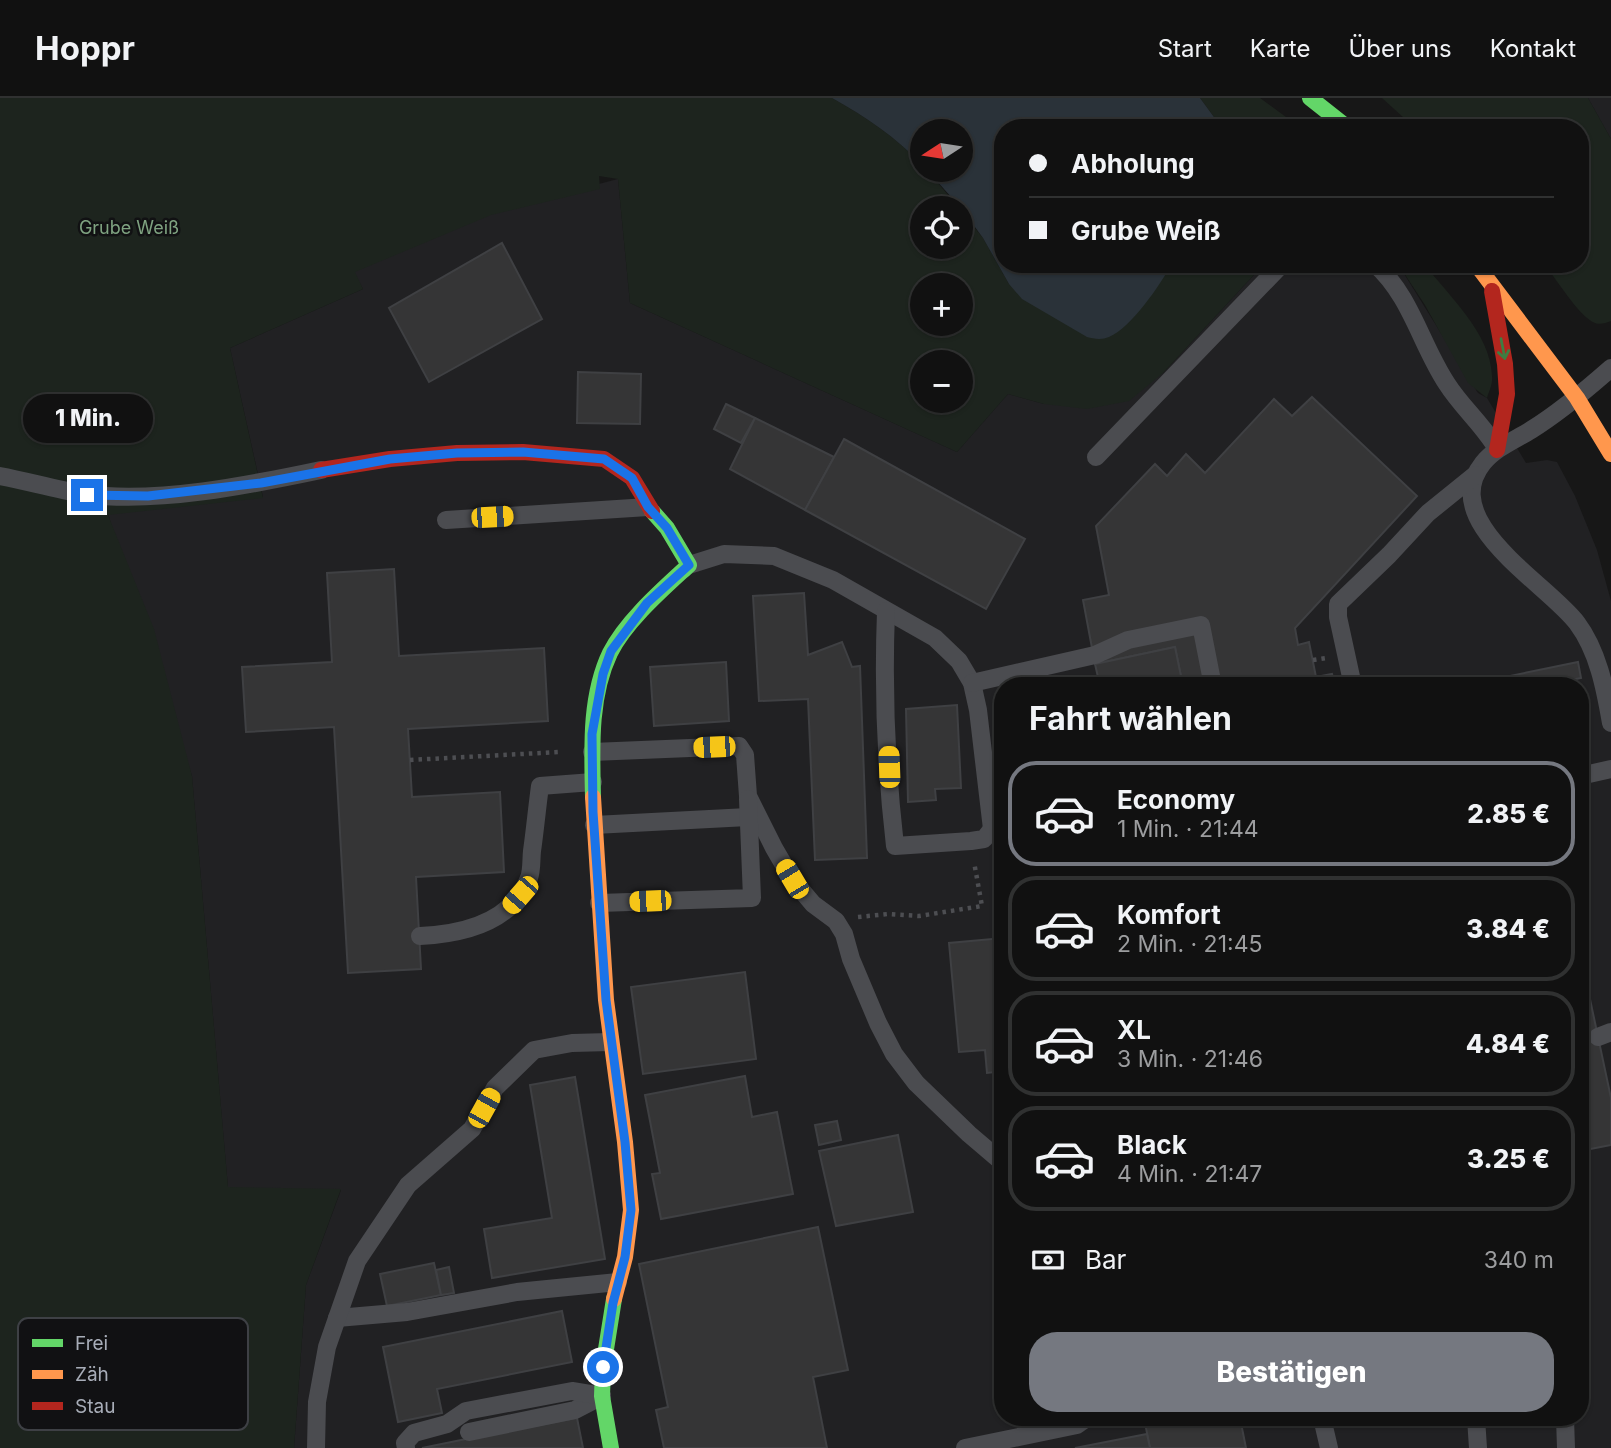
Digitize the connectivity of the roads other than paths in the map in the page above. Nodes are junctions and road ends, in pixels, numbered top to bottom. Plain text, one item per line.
1 (1310, 98) edge
2 (1337, 119) edge
3 (1273, 273) edge
4 (1384, 273) edge
5 (1483, 273) edge
6 (1490, 282) junction
7 (1611, 368) edge
8 (1577, 398) junction
9 (1497, 450) junction
10 (1611, 454) edge
11 (1096, 457) dead end
12 (321, 470) joint
13 (1475, 475) junction
14 (0, 476) edge
15 (648, 507) junction
16 (446, 520) dead end
17 (689, 565) junction
18 (886, 611) junction
19 (998, 677) edge
20 (1211, 677) edge
21 (1351, 677) edge
22 (994, 678) edge
23 (972, 683) junction
24 (1611, 723) edge
25 (592, 751) junction
26 (1611, 769) edge
27 (1589, 774) edge
28 (593, 782) junction
29 (748, 796) junction
30 (994, 811) edge
31 (748, 817) junction
32 (594, 825) junction
33 (994, 832) edge
34 (600, 903) junction
35 (420, 936) dead end
36 (610, 1042) junction
37 (994, 1155) edge
38 (618, 1282) junction
39 (337, 1318) junction
40 (602, 1396) junction
41 (1072, 1426) edge
42 (1324, 1426) edge
43 (1477, 1426) edge
44 (1565, 1426) edge
45 (468, 1432) dead end
46 (316, 1448) edge
47 (405, 1448) edge
48 (611, 1448) edge
49 (965, 1448) edge
50 (1329, 1448) edge
51 (1478, 1448) edge
52 (1566, 1448) edge

1 - 2 street
3 - 11 lane
4 - 9 lane
5 - 6 street
6 - 8 street
6 -> 9 street
7 - 8 lane
8 - 9 lane
8 - 10 street
9 - 13 lane
12 - 14 lane
12 - 15 street
13 - 21 lane
13 - 24 lane
15 - 16 lane
15 - 17 street
17 - 18 lane
17 - 25 street
18 - 23 lane
18 - 33 lane
19 - 20 lane
22 - 23 lane
23 - 30 lane
25 - 28 street
25 - 29 lane
26 - 27 lane
28 - 32 street
28 - 35 lane
29 - 31 lane
29 - 37 lane
31 - 32 lane
31 - 34 lane
32 - 34 street
34 - 36 street
36 - 38 street
36 - 39 lane
38 - 39 lane
38 - 40 street
39 - 46 lane
40 - 45 lane
40 - 47 lane
40 - 48 street
41 - 49 lane
42 - 50 lane
43 - 51 lane
44 - 52 lane

